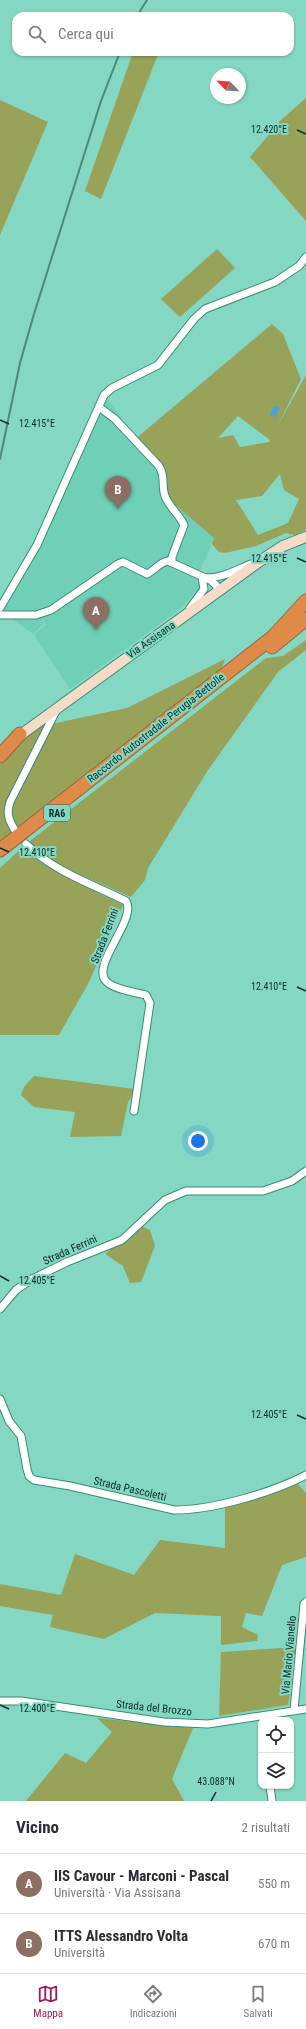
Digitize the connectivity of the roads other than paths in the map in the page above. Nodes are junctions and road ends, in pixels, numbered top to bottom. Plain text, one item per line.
1 (306, 257) edge
2 (99, 407) junction
3 (306, 537) edge
4 (260, 561) junction
5 (172, 563) junction
6 (202, 577) junction
7 (217, 593) junction
8 (306, 601) edge
9 (0, 608) edge
10 (0, 615) edge
11 (306, 619) edge
12 (174, 623) junction
13 (212, 689) junction
14 (60, 705) junction
15 (20, 734) junction
16 (0, 749) edge
17 (0, 756) edge
18 (113, 765) junction
19 (16, 832) dead end
20 (26, 844) dead end
21 (0, 850) edge
22 (0, 860) edge
23 (134, 1111) dead end
24 (306, 1171) edge
25 (0, 1309) edge
26 (0, 1399) edge
27 (0, 1417) edge
28 (8, 1419) junction
29 (306, 1475) edge
30 (306, 1602) edge
31 (0, 1701) edge
32 (306, 1709) edge
33 (294, 1710) junction
34 (270, 1789) edge
35 (272, 1801) edge

1 - 2 street
2 - 5 street
2 - 9 street
3 - 4 main road, Via Assisana
4 - 6 street
4 - 7 main road, Via Assisana
5 - 6 street
5 - 10 street
6 - 7 street
6 - 12 street
7 - 12 main road, Via Assisana
8 - 13 highway, Raccordo Autostradale Perugia-Bettolle / RA6
11 - 13 highway, RA6
12 - 14 main road, Via Assisana
13 - 18 highway, Raccordo Autostradale Perugia-Bettolle / RA6
14 - 15 main road, Via Assisana
14 - 19 street
15 - 16 main road, Via Assisana
15 - 17 highway
18 - 21 highway, Raccordo Autostradale Perugia-Bettolle / RA6
18 - 22 highway, RA6
20 - 23 street, Strada Ferrini
24 - 25 street, Strada Ferrini
26 - 28 street, Strada Pascoletti
27 - 28 street
28 - 29 street, Strada Pascoletti
30 - 33 street, Via Mario Vianello
31 - 33 street, Strada del Brozzo
32 - 33 street, Strada del Brozzo
34 - 35 street

